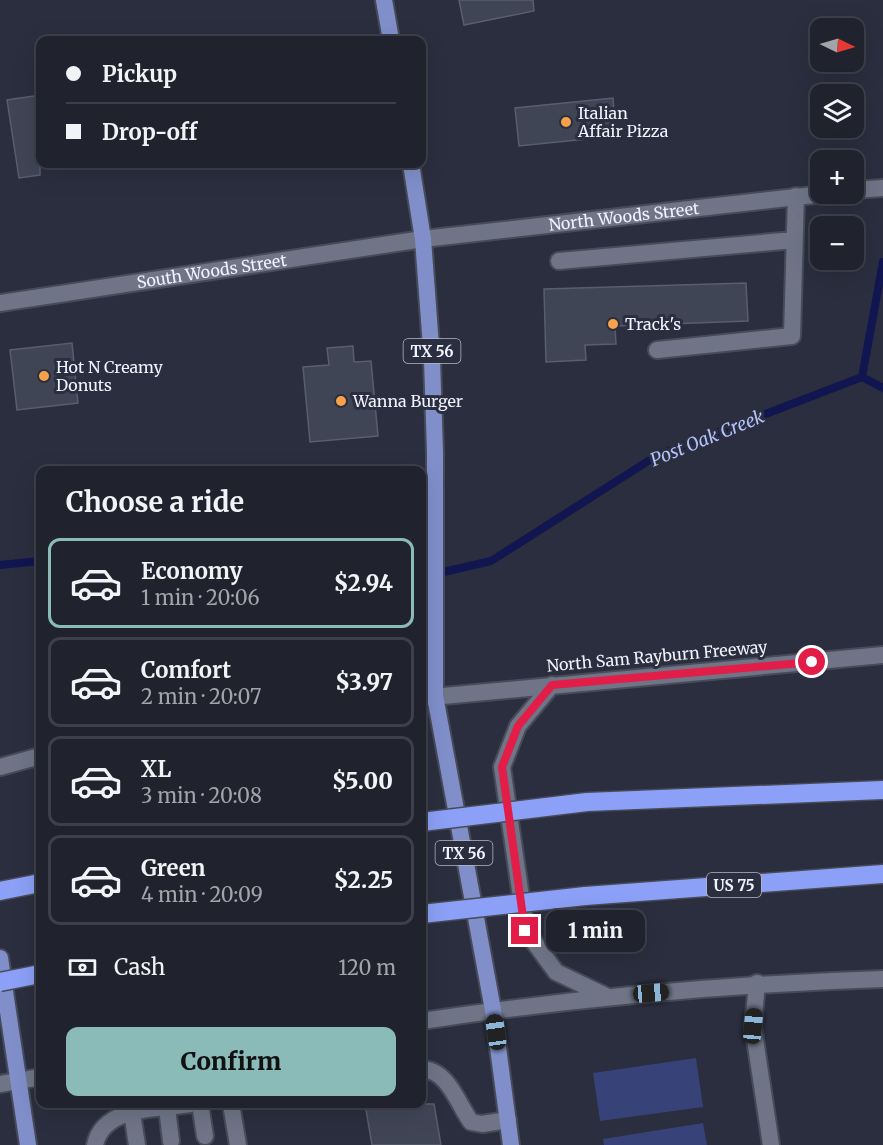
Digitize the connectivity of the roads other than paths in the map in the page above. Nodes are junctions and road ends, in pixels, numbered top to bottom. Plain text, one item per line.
1 (384, 0) edge
2 (390, 36) edge
3 (412, 168) edge
4 (883, 188) edge
5 (864, 189) edge
6 (810, 195) edge
7 (796, 196) junction
8 (423, 239) junction
9 (794, 240) junction
10 (560, 261) dead end
11 (0, 303) edge
12 (657, 350) dead end
13 (883, 655) edge
14 (552, 685) junction
15 (428, 697) edge
16 (36, 757) edge
17 (0, 767) edge
18 (883, 789) edge
19 (426, 822) edge
20 (883, 874) edge
21 (36, 884) edge
22 (0, 891) edge
23 (426, 914) edge
24 (0, 957) edge
25 (36, 975) edge
26 (883, 979) edge
27 (0, 982) edge
28 (757, 983) junction
29 (609, 997) junction
30 (493, 1010) junction
31 (426, 1020) edge
32 (426, 1069) edge
33 (36, 1078) edge
34 (19, 1080) junction
35 (0, 1084) edge
36 (167, 1108) joint
37 (202, 1108) edge
38 (232, 1108) edge
39 (122, 1111) edge
40 (508, 1120) junction
41 (205, 1136) dead end
42 (171, 1141) dead end
43 (28, 1145) edge
44 (95, 1145) edge
45 (137, 1145) edge
46 (238, 1145) edge
47 (511, 1145) edge
48 (771, 1145) edge

1 - 2 main road
3 - 8 main road, TX 56
4 - 5 main road
6 - 7 main road, North Woods Street
7 - 8 main road, North Woods Street
7 - 9 main road
8 - 11 main road, South Woods Street
8 - 15 main road, TX 56
9 - 10 main road
9 - 12 main road
13 - 14 main road, North Sam Rayburn Freeway
14 - 15 main road, North Sam Rayburn Freeway
14 - 29 main road
15 - 30 main road, TX 56
16 - 17 main road
18 - 19 highway, bridge
20 - 23 highway, US 75, bridge
21 - 22 highway
24 - 34 main road
25 - 27 highway, bridge
26 - 28 main road
28 - 29 main road
28 - 48 main road
29 - 30 main road
30 - 31 main road
30 - 40 main road, TX 56
32 - 40 main road
33 - 34 main road
34 - 35 main road
34 - 43 main road
36 - 39 main road
36 - 42 main road
37 - 41 main road
38 - 46 main road
39 - 44 main road
39 - 45 main road
40 - 47 main road, TX 56

